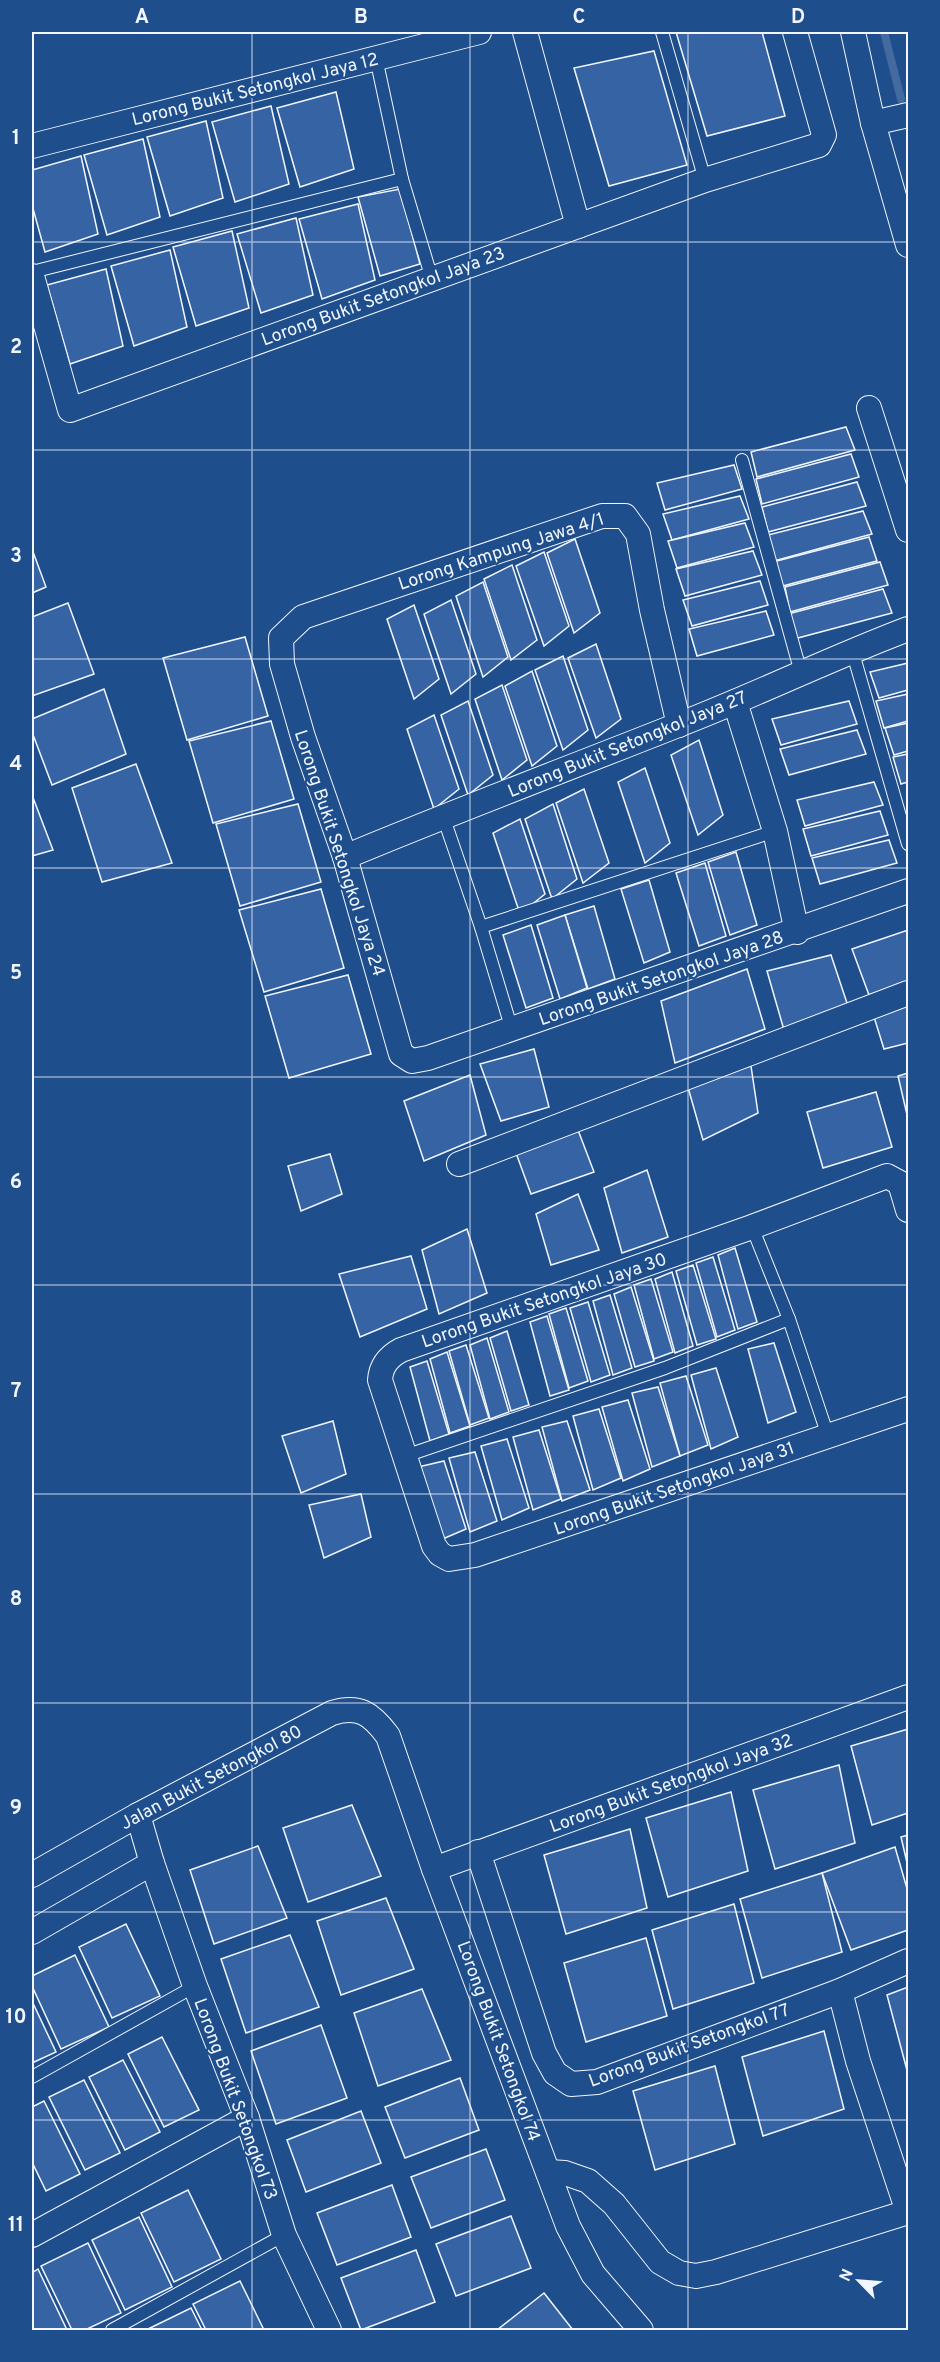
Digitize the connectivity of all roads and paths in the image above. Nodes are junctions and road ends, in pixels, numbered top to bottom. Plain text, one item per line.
1 (479, 32) edge
2 (525, 32) edge
3 (662, 32) edge
4 (795, 32) edge
5 (853, 32) edge
6 (376, 58) junction
7 (909, 115) edge
8 (873, 123) junction
9 (32, 146) edge
10 (402, 179) junction
11 (705, 180) junction
12 (578, 226) junction
13 (909, 244) edge
14 (32, 278) edge
15 (432, 279) junction
16 (869, 408) dead end
17 (742, 460) dead end
18 (909, 530) edge
19 (909, 629) edge
20 (281, 638) joint
21 (852, 650) junction
22 (801, 673) junction
23 (735, 702) junction
24 (679, 725) junction
25 (443, 816) junction
26 (775, 831) junction
27 (909, 844) edge
28 (345, 857) junction
29 (909, 891) edge
30 (481, 927) junction
31 (796, 932) junction
32 (909, 993) edge
33 (512, 1030) junction
34 (412, 1061) joint
35 (459, 1164) dead end
36 (909, 1210) edge
37 (752, 1227) junction
38 (789, 1319) junction
39 (909, 1409) edge
40 (828, 1436) junction
41 (405, 1456) junction
42 (440, 1554) joint
43 (909, 1697) edge
44 (388, 1736) joint
45 (138, 1815) junction
46 (478, 1852) junction
47 (153, 1863) junction
48 (434, 1869) junction
49 (32, 1875) edge
50 (32, 1932) edge
51 (909, 1961) edge
52 (195, 1986) junction
53 (840, 1990) junction
54 (32, 2077) edge
55 (247, 2118) junction
56 (548, 2172) junction
57 (909, 2212) edge
58 (32, 2235) edge
59 (284, 2235) junction
60 (112, 2331) edge
61 (329, 2331) edge
62 (641, 2331) edge

1 - 6 street, Lorong Bukit Setongkol Jaya 12
2 - 12 street
3 - 11 lane
4 - 11 street, Lorong Bukit Setongkol Jaya 23
5 - 8 street
6 - 9 street, Lorong Bukit Setongkol Jaya 12
6 - 10 lane
7 - 8 street
8 - 13 street
10 - 14 lane
10 - 15 lane
11 - 12 street, Lorong Bukit Setongkol Jaya 23
12 - 15 street, Lorong Bukit Setongkol Jaya 23
14 - 15 street, Lorong Bukit Setongkol Jaya 23
16 - 18 street
17 - 22 lane
19 - 21 street, Lorong Bukit Setongkol Jaya 27
20 - 24 street, Lorong Kampung Jawa 4/1
20 - 28 street, Lorong Bukit Setongkol Jaya 24
21 - 22 street, Lorong Bukit Setongkol Jaya 27
21 - 27 lane
22 - 23 street, Lorong Bukit Setongkol Jaya 27
23 - 24 street, Lorong Bukit Setongkol Jaya 27
23 - 26 street
24 - 25 street, Lorong Bukit Setongkol Jaya 27
25 - 28 street, Lorong Bukit Setongkol Jaya 27
25 - 30 lane
26 - 30 lane
26 - 31 street
28 - 34 street, Lorong Bukit Setongkol Jaya 24
29 - 31 street, Lorong Bukit Setongkol Jaya 28
30 - 33 lane
31 - 33 street, Lorong Bukit Setongkol Jaya 28
32 - 35 street
33 - 34 street, Lorong Bukit Setongkol Jaya 28
36 - 37 street, Lorong Bukit Setongkol Jaya 30
37 - 38 lane
37 - 41 street, Lorong Bukit Setongkol Jaya 30
38 - 40 lane
38 - 41 lane
39 - 40 street, Lorong Bukit Setongkol Jaya 31
40 - 42 street, Lorong Bukit Setongkol Jaya 31
41 - 42 street, Lorong Bukit Setongkol Jaya 30
43 - 46 street, Lorong Bukit Setongkol Jaya 32
44 - 45 street, Jalan Bukit Setongkol 80
44 - 48 street, Lorong Bukit Setongkol 74
45 - 47 street, Lorong Bukit Setongkol 73
45 - 49 street, Jalan Bukit Setongkol 80
46 - 48 street, Lorong Bukit Setongkol Jaya 32
46 - 53 street, Lorong Bukit Setongkol 77
47 - 50 street
47 - 52 street, Lorong Bukit Setongkol 73
48 - 56 street, Lorong Bukit Setongkol 74
51 - 53 street, Lorong Bukit Setongkol 77
52 - 54 lane
52 - 55 street, Lorong Bukit Setongkol 73
53 - 57 street
55 - 58 street
55 - 59 street, Lorong Bukit Setongkol 73
56 - 57 street
56 - 62 street, Lorong Bukit Setongkol 74
59 - 60 lane
59 - 61 street, Lorong Bukit Setongkol 73

